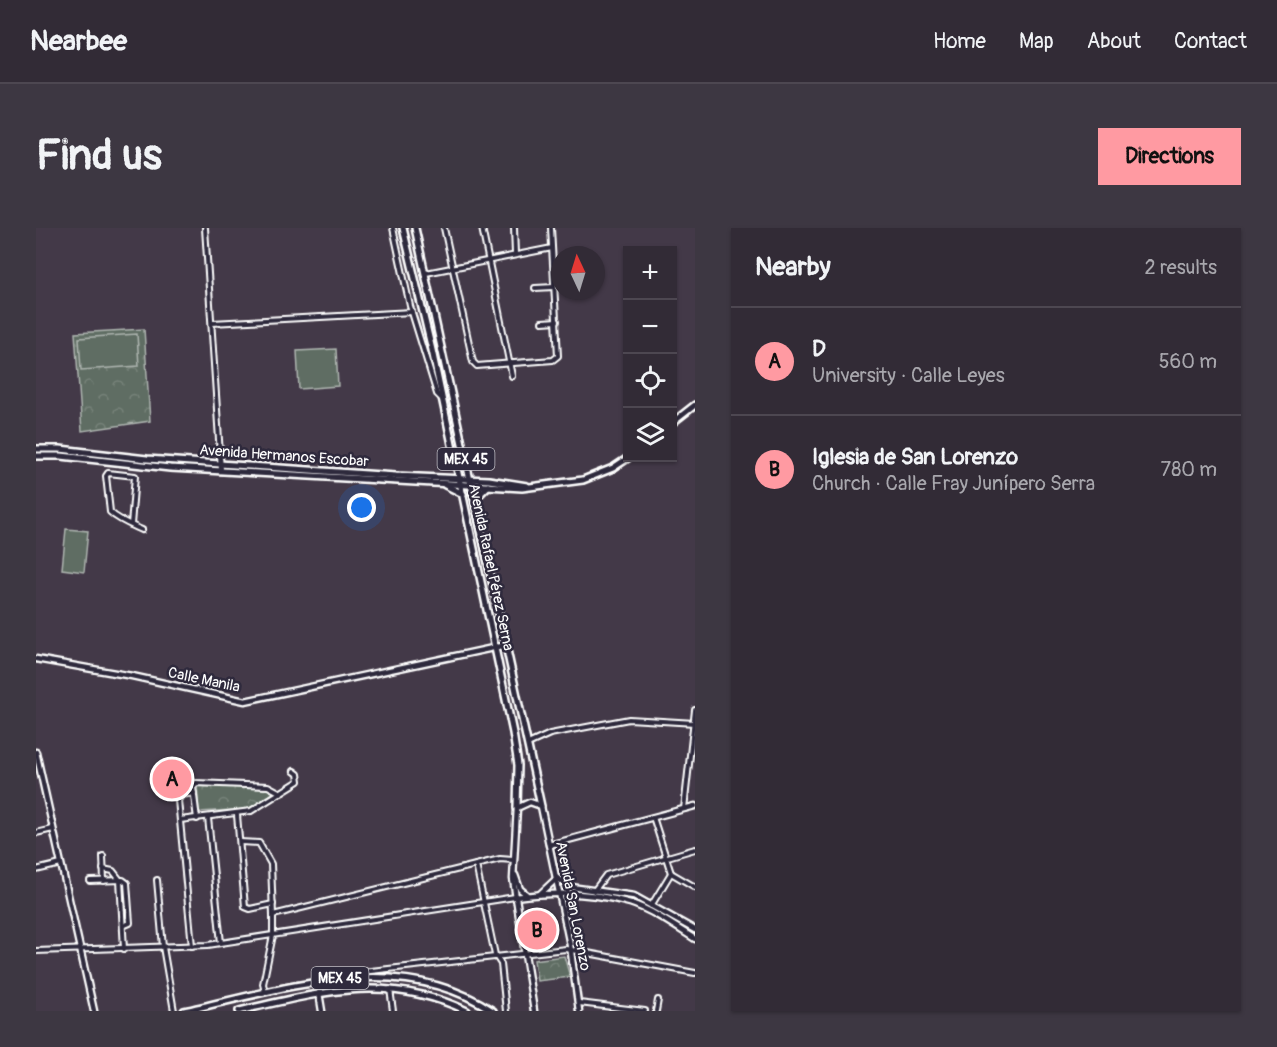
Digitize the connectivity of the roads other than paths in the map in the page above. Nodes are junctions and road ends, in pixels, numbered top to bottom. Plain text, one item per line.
1 (205, 228) edge
2 (393, 228) edge
3 (403, 228) edge
4 (415, 228) edge
5 (444, 228) edge
6 (482, 228) edge
7 (514, 228) edge
8 (550, 228) edge
9 (552, 246) edge
10 (551, 248) edge
11 (515, 254) junction
12 (489, 259) junction
13 (453, 267) junction
14 (426, 273) junction
15 (551, 287) edge
16 (535, 288) dead end
17 (555, 300) edge
18 (412, 312) junction
19 (557, 321) junction
20 (542, 322) dead end
21 (212, 323) junction
22 (510, 364) junction
23 (512, 376) dead end
24 (442, 399) junction
25 (695, 405) edge
26 (677, 419) edge
27 (36, 449) edge
28 (89, 455) junction
29 (36, 456) edge
30 (170, 460) junction
31 (623, 461) edge
32 (126, 464) junction
33 (221, 467) junction
34 (170, 468) junction
35 (126, 475) junction
36 (407, 480) junction
37 (460, 482) junction
38 (471, 482) junction
39 (445, 484) junction
40 (488, 486) junction
41 (530, 487) junction
42 (463, 494) junction
43 (475, 499) junction
44 (131, 525) junction
45 (142, 530) dead end
46 (507, 645) junction
47 (496, 647) junction
48 (36, 659) edge
49 (695, 711) edge
50 (694, 723) edge
51 (528, 744) junction
52 (36, 752) edge
53 (294, 771) dead end
54 (44, 787) junction
55 (36, 789) edge
56 (281, 793) junction
57 (194, 794) junction
58 (541, 806) junction
59 (695, 806) edge
60 (517, 808) junction
61 (684, 810) junction
62 (237, 815) junction
63 (653, 817) junction
64 (208, 818) junction
65 (197, 819) junction
66 (180, 820) junction
67 (53, 829) junction
68 (36, 833) edge
69 (240, 842) junction
70 (549, 845) junction
71 (695, 849) edge
72 (103, 856) dead end
73 (664, 858) junction
74 (513, 860) junction
75 (61, 864) junction
76 (476, 865) junction
77 (513, 867) junction
78 (103, 869) junction
79 (36, 870) edge
80 (671, 873) junction
81 (556, 878) junction
82 (120, 880) junction
83 (157, 880) dead end
84 (90, 881) dead end
85 (104, 881) junction
86 (695, 887) edge
87 (595, 889) junction
88 (540, 894) junction
89 (560, 894) junction
90 (528, 895) junction
91 (593, 896) junction
92 (515, 897) junction
93 (484, 902) junction
94 (273, 904) junction
95 (652, 905) junction
96 (647, 912) junction
97 (273, 915) junction
98 (123, 927) junction
99 (695, 930) edge
100 (273, 935) junction
101 (695, 939) edge
102 (221, 943) junction
103 (192, 946) junction
104 (164, 947) junction
105 (124, 949) junction
106 (570, 950) junction
107 (36, 951) edge
108 (81, 951) junction
109 (526, 954) junction
110 (497, 959) junction
111 (695, 973) edge
112 (326, 980) junction
113 (305, 984) junction
114 (390, 989) junction
115 (266, 993) junction
116 (319, 993) junction
117 (304, 996) junction
118 (658, 1000) dead end
119 (579, 1003) junction
120 (251, 1010) edge
121 (630, 1010) edge
122 (94, 1011) edge
123 (174, 1011) edge
124 (184, 1011) edge
125 (239, 1011) edge
126 (322, 1011) edge
127 (393, 1011) edge
128 (467, 1011) edge
129 (493, 1011) edge
130 (506, 1011) edge
131 (534, 1011) edge
132 (579, 1011) edge
133 (645, 1011) edge
134 (656, 1011) edge

1 - 21 street
2 - 18 street
3 - 24 main road, Avenida Rafael Pérez Serna / MEX 45
4 - 14 main road, Avenida Rafael Pérez Serna / MEX 45
5 - 13 street
6 - 12 street
7 - 11 street
8 - 9 street
10 - 11 street
11 - 12 street
12 - 13 street
12 - 22 street
13 - 14 street
13 - 22 street
14 - 38 main road, Avenida Rafael Pérez Serna / MEX 45
15 - 16 street
17 - 19 street
18 - 21 street
18 - 24 street
19 - 20 street
19 - 22 street
21 - 33 street
22 - 23 street
24 - 37 main road, Avenida Rafael Pérez Serna / MEX 45
25 - 26 main road
27 - 28 main road, Avenida Hermanos Escobar
28 - 29 main road, Avenida Hermanos Escobar
28 - 30 main road, Avenida Hermanos Escobar
28 - 32 main road, Avenida Hermanos Escobar
30 - 33 main road, Avenida Hermanos Escobar
30 - 34 main road
31 - 41 main road, Avenida Hermanos Escobar
32 - 34 main road, Avenida Hermanos Escobar
32 - 35 street
33 - 34 main road, Avenida Hermanos Escobar
33 - 36 main road, Avenida Hermanos Escobar
35 - 44 street
35 - 44 street
36 - 37 main road, Avenida Hermanos Escobar
36 - 39 main road, Avenida Hermanos Escobar
37 - 38 main road, Avenida Hermanos Escobar
37 - 39 main road, Avenida Hermanos Escobar
37 - 42 main road, Avenida Rafael Pérez Serna / MEX 45
38 - 40 main road, Avenida Hermanos Escobar
38 - 41 main road, Avenida Hermanos Escobar
38 - 43 main road, Avenida Rafael Pérez Serna / MEX 45
39 - 42 main road
40 - 41 main road, Avenida Hermanos Escobar
40 - 43 main road
42 - 47 main road, Avenida Rafael Pérez Serna / MEX 45
43 - 46 main road, Avenida Rafael Pérez Serna / MEX 45
44 - 45 street
46 - 47 street, Calle Manila
46 - 51 main road, Avenida Rafael Pérez Serna / MEX 45
47 - 48 street, Calle Manila
47 - 60 main road, Avenida Rafael Pérez Serna / MEX 45
49 - 50 street
50 - 51 street
50 - 61 street
51 - 58 main road, Avenida Rafael Pérez Serna / MEX 45
52 - 54 street
53 - 56 street
54 - 55 street
54 - 67 street
56 - 57 street
56 - 62 street
57 - 65 street
57 - 66 street
58 - 60 street
58 - 70 street, Avenida San Lorenzo / MEX 45
59 - 61 street
60 - 74 street, MEX 45
61 - 63 street
62 - 64 street
62 - 69 street
63 - 70 street
63 - 73 street
64 - 65 street
64 - 102 street
65 - 66 street
66 - 103 street
67 - 68 street
67 - 75 street
69 - 94 street
69 - 94 street
70 - 81 street, Avenida San Lorenzo / MEX 45
71 - 73 street
72 - 78 street
73 - 80 street
73 - 87 street
74 - 76 street
74 - 77 street, MEX 45
75 - 79 street
75 - 108 street
76 - 93 street
76 - 97 street
77 - 90 street
77 - 92 street, MEX 45
78 - 82 street
78 - 85 street
80 - 86 street
80 - 95 street
81 - 87 street
81 - 88 street
81 - 89 street, Avenida San Lorenzo / MEX 45
82 - 85 street
82 - 98 street
82 - 98 street
83 - 104 street
84 - 85 street
87 - 91 street
87 - 95 street
88 - 89 street
88 - 90 street
89 - 91 street
89 - 106 street, Avenida San Lorenzo / MEX 45
90 - 92 street
91 - 96 street
92 - 93 street
92 - 109 street, MEX 45
93 - 100 street
93 - 110 street
94 - 97 street
95 - 96 street
95 - 99 street
96 - 101 street
97 - 100 street
98 - 105 street
100 - 102 street
100 - 115 street
102 - 103 street
103 - 104 street
104 - 105 street
104 - 123 street
105 - 108 street
106 - 109 street
106 - 111 street
106 - 119 street, Avenida San Lorenzo / MEX 45
107 - 108 street
108 - 122 street
109 - 110 street
109 - 131 street, MEX 45
110 - 112 street
110 - 130 street
112 - 113 main road, MEX 45
112 - 116 main road
112 - 129 main road, MEX 45
113 - 115 main road, MEX 45
113 - 117 main road
114 - 116 main road, MEX 45
114 - 127 street
114 - 128 main road, MEX 45
115 - 124 main road, MEX 45
116 - 117 main road, MEX 45
116 - 126 street
117 - 120 main road, MEX 45
118 - 134 street
119 - 121 street
119 - 132 street, Avenida San Lorenzo / MEX 45
120 - 125 main road, MEX 45
121 - 133 street

